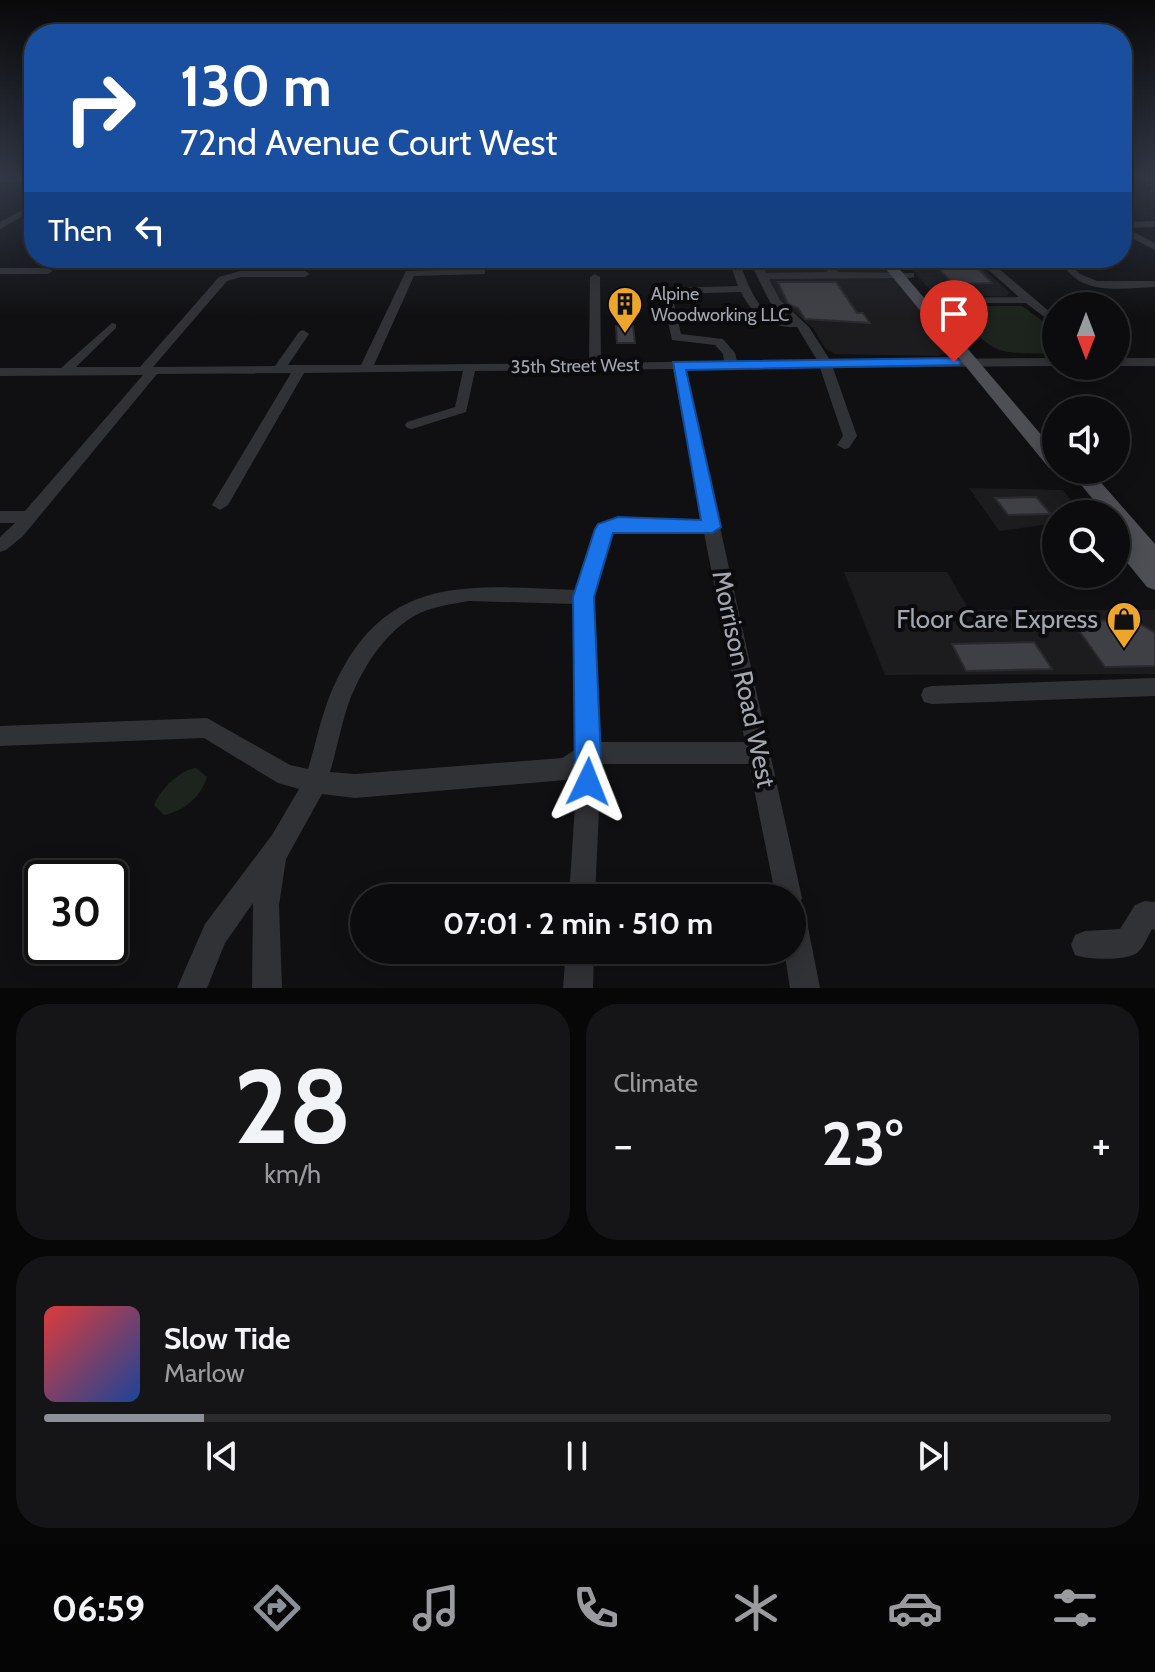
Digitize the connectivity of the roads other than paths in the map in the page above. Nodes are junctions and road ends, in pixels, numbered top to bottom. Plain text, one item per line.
1 (1132, 233) edge
2 (1155, 247) edge
3 (737, 268) edge
4 (758, 268) edge
5 (830, 268) edge
6 (895, 268) edge
7 (899, 268) edge
8 (991, 268) edge
9 (1070, 268) dead end
10 (0, 271) edge
11 (48, 271) dead end
12 (481, 272) dead end
13 (305, 274) dead end
14 (834, 274) junction
15 (903, 275) junction
16 (761, 276) junction
17 (595, 277) dead end
18 (1155, 284) edge
19 (745, 289) junction
20 (1027, 300) junction
21 (933, 301) junction
22 (1042, 312) edge
23 (800, 324) junction
24 (112, 326) dead end
25 (303, 334) dead end
26 (977, 362) junction
27 (1042, 362) edge
28 (1130, 362) edge
29 (1155, 362) edge
30 (825, 363) junction
31 (731, 364) junction
32 (678, 365) junction
33 (595, 366) junction
34 (470, 367) junction
35 (366, 368) junction
36 (279, 369) junction
37 (300, 369) junction
38 (148, 371) junction
39 (0, 372) edge
40 (64, 372) junction
41 (412, 425) dead end
42 (1042, 429) edge
43 (844, 445) dead end
44 (1042, 446) edge
45 (1073, 484) edge
46 (1091, 484) edge
47 (1086, 500) edge
48 (220, 505) dead end
49 (0, 517) edge
50 (29, 517) junction
51 (712, 527) junction
52 (0, 546) edge
53 (1130, 552) edge
54 (1155, 559) edge
55 (1155, 581) edge
56 (583, 597) junction
57 (1155, 687) edge
58 (932, 695) dead end
59 (0, 736) edge
60 (590, 753) junction
61 (760, 753) junction
62 (316, 782) junction
63 (273, 858) junction
64 (583, 884) edge
65 (786, 884) edge
66 (1155, 916) edge
67 (1085, 945) dead end
68 (579, 964) edge
69 (801, 964) edge
70 (192, 988) edge
71 (267, 988) edge
72 (578, 988) edge
73 (805, 988) edge

1 - 2 street
3 - 19 street
4 - 16 street
5 - 14 street
6 - 15 main road
7 - 15 main road
8 - 20 street
9 - 18 street
10 - 11 street
12 - 35 street
13 - 38 street
14 - 15 street
14 - 16 street
15 - 21 main road
15 - 26 main road
16 - 23 street
17 - 33 street
19 - 23 street
19 - 31 street
20 - 21 street
20 - 22 street
21 - 26 main road
23 - 30 street
24 - 40 street
25 - 36 street
26 - 27 street, 35th Street West
26 - 30 street, 35th Street West
26 - 42 main road
26 - 44 main road
28 - 29 street
30 - 31 street, 35th Street West
30 - 43 street
31 - 32 street, 35th Street West
32 - 33 street, 35th Street West
32 - 51 street, Morrison Road West
33 - 34 street, 35th Street West
34 - 35 street, 35th Street West
34 - 41 street
35 - 37 street, 35th Street West
36 - 37 street, 35th Street West
36 - 38 street, 35th Street West
37 - 48 street
38 - 40 street, 35th Street West
38 - 50 street
39 - 40 street, 35th Street West
45 - 47 main road
46 - 54 main road
49 - 50 street
50 - 52 street
51 - 56 street
51 - 61 street, Morrison Road West
53 - 55 main road
56 - 60 street
56 - 62 street
57 - 58 street
59 - 62 street
60 - 61 street
60 - 62 street
60 - 64 street
61 - 65 street, Morrison Road West
62 - 63 street
63 - 70 street
63 - 71 street
66 - 67 street
68 - 72 street
69 - 73 street

